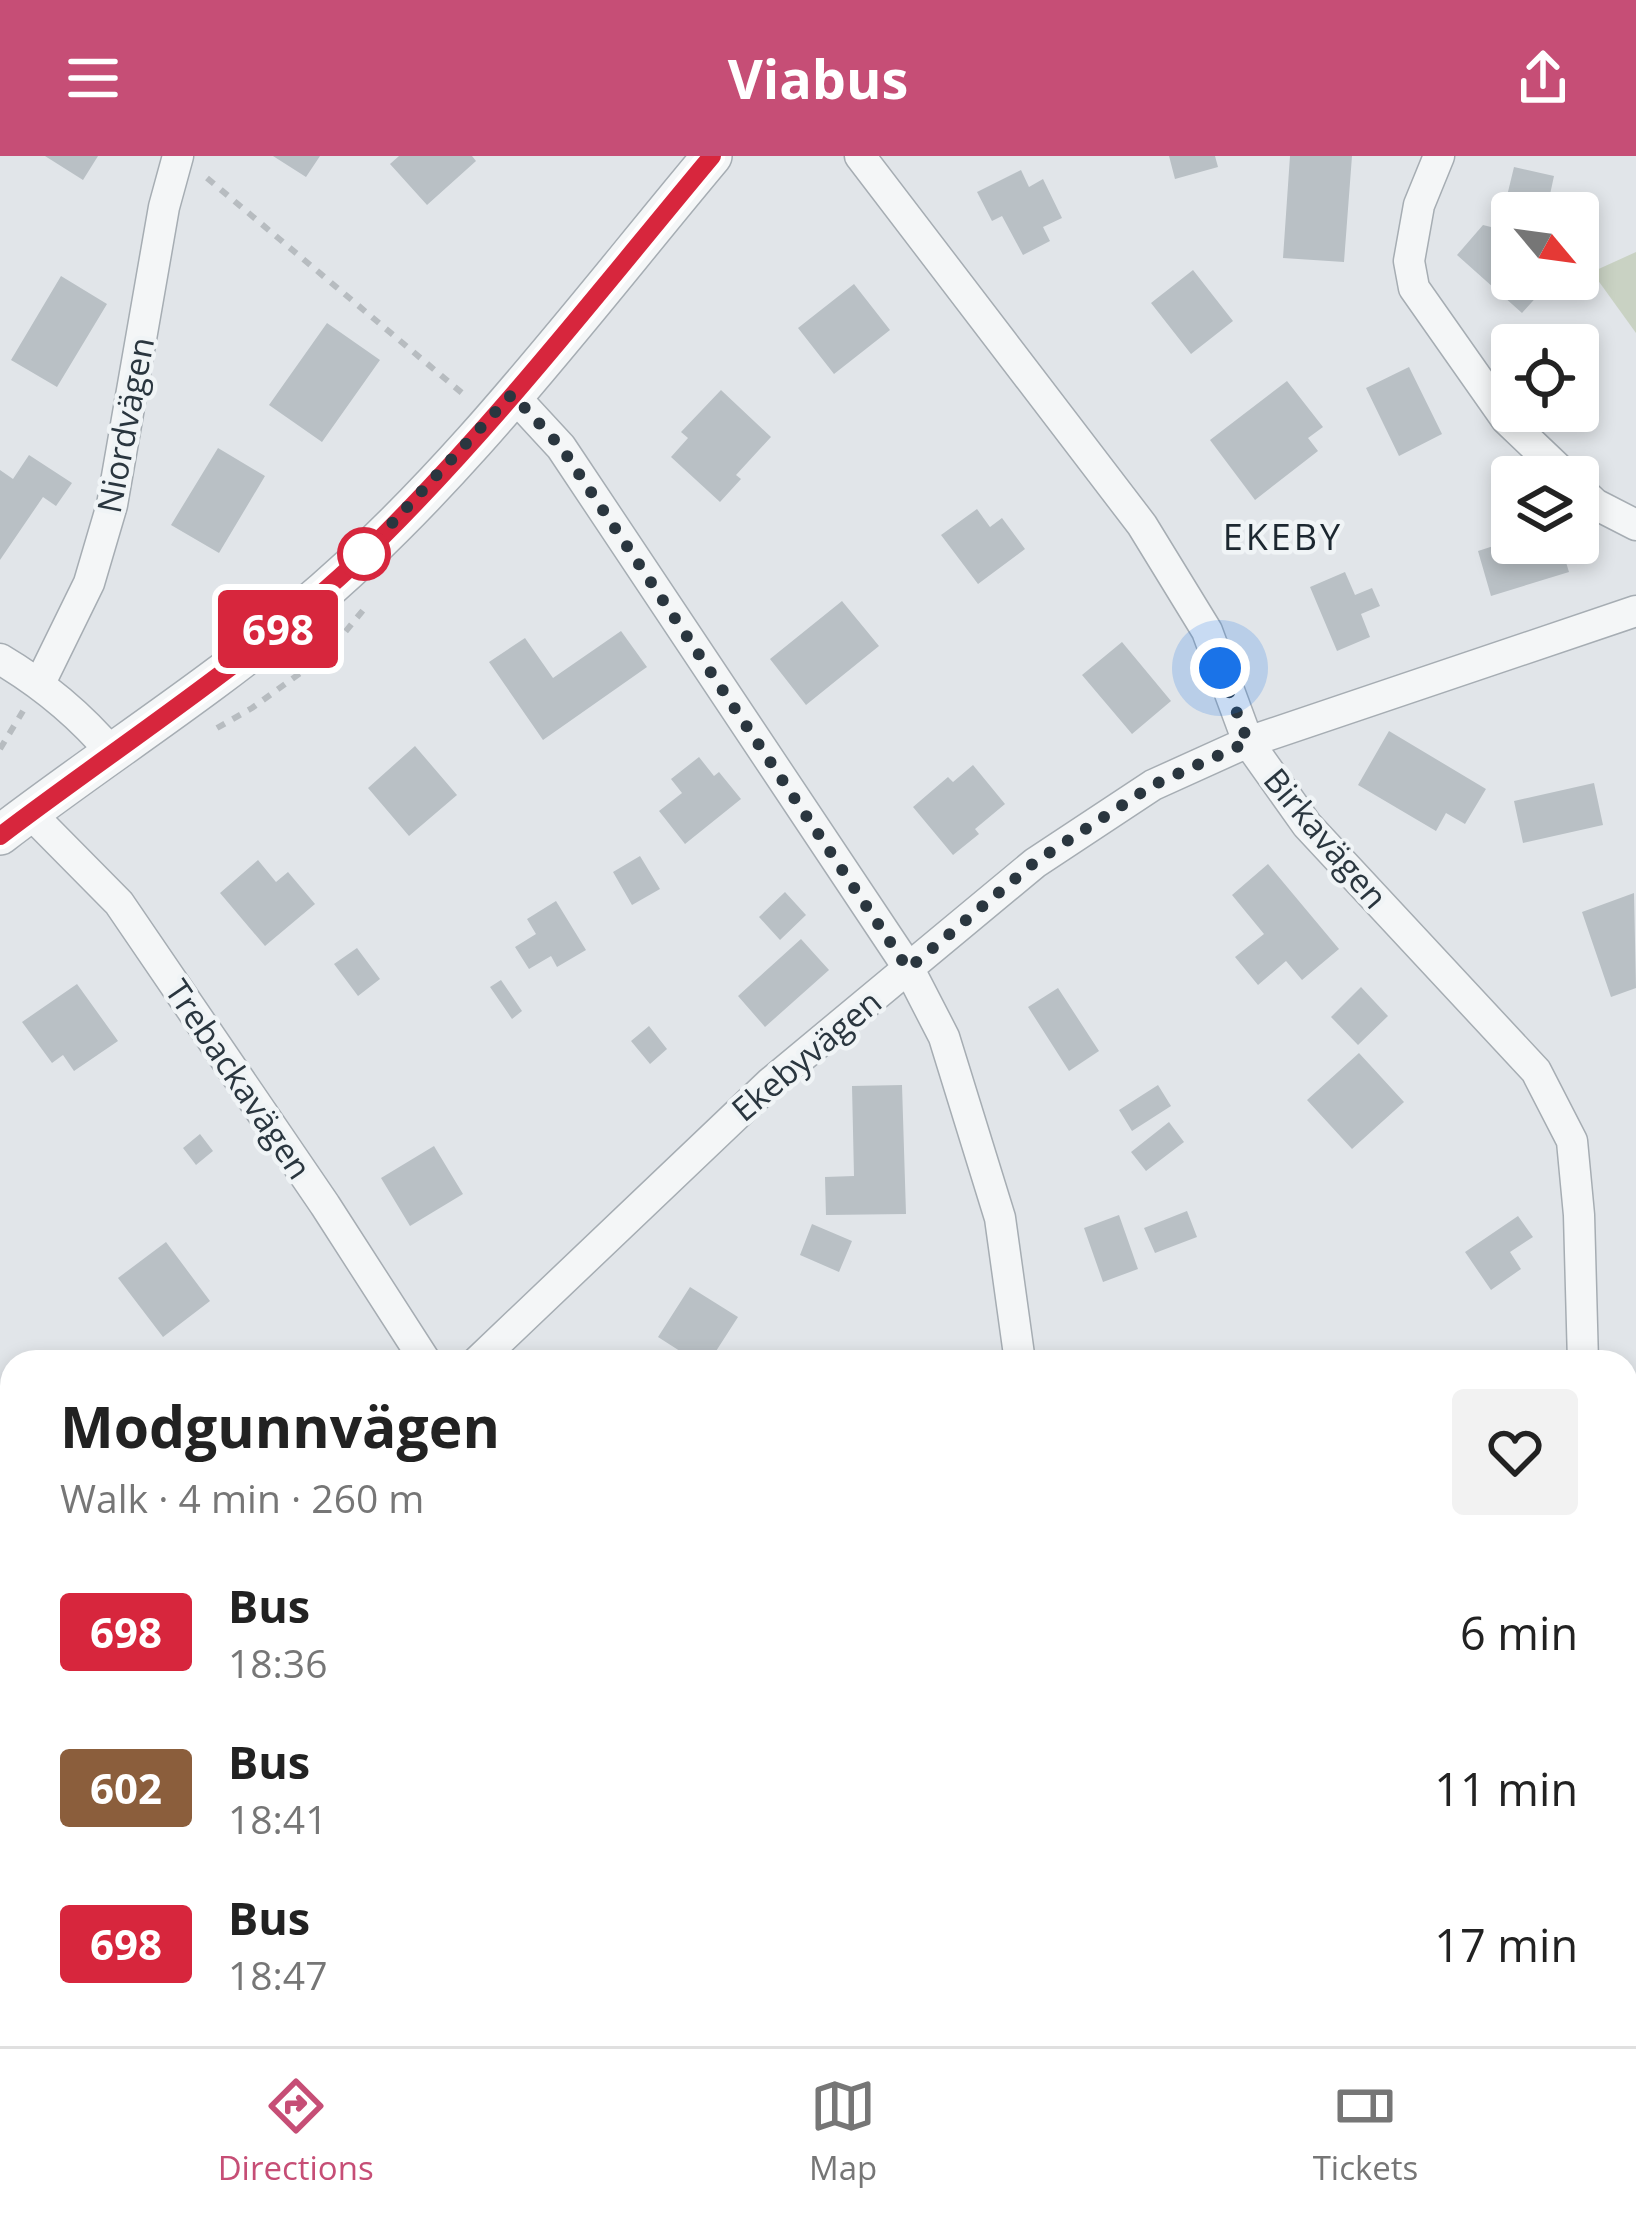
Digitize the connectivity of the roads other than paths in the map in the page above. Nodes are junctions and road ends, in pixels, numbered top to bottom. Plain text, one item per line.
1 (712, 156) edge
2 (860, 156) edge
3 (1439, 156) edge
4 (188, 163) edge
5 (512, 394) junction
6 (1545, 456) edge
7 (1599, 506) edge
8 (1636, 525) edge
9 (1636, 611) edge
10 (0, 659) edge
11 (40, 683) junction
12 (1248, 742) junction
13 (112, 753) junction
14 (15, 824) edge
15 (908, 969) junction
16 (418, 1350) edge
17 (488, 1350) edge
18 (1018, 1350) edge
19 (1583, 1350) edge

1 - 5 street
2 - 12 street, Birkavägen
3 - 6 street
4 - 11 street, Niordvägen
5 - 13 street
5 - 15 street
7 - 8 street
9 - 12 street, Ekebyvägen
10 - 11 street
11 - 13 street
12 - 15 street, Ekebyvägen
12 - 19 street, Birkavägen
13 - 14 street
14 - 16 street, Trebackavägen
15 - 17 street, Ekebyvägen
15 - 18 street

